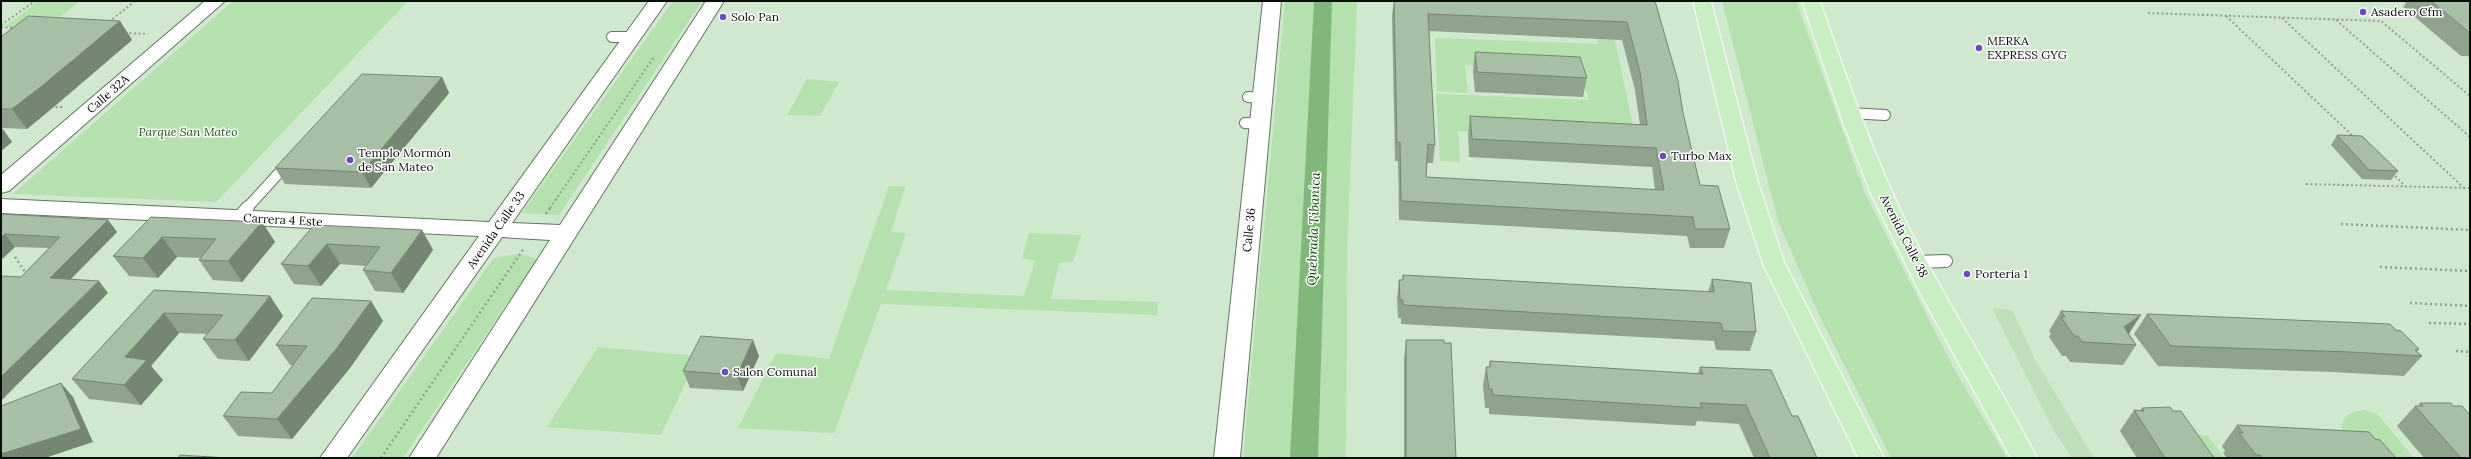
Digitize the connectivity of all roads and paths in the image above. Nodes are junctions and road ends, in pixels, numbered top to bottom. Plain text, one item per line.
1 (35, 1) edge
2 (135, 1) edge
3 (216, 1) edge
4 (658, 1) edge
5 (715, 1) edge
6 (1272, 1) edge
7 (1702, 1) edge
8 (1811, 1) edge
9 (2148, 12) dead end
10 (2226, 16) junction
11 (2281, 18) junction
12 (2335, 20) junction
13 (108, 23) edge
14 (1, 26) edge
15 (18, 28) edge
16 (119, 33) edge
17 (148, 34) dead end
18 (2470, 96) edge
19 (47, 107) dead end
20 (62, 107) dead end
21 (1849, 113) junction
22 (1885, 115) dead end
23 (2470, 137) edge
24 (2359, 142) edge
25 (297, 153) edge
26 (2388, 169) edge
27 (2306, 184) dead end
28 (1, 186) edge
29 (2405, 186) junction
30 (2464, 188) junction
31 (2470, 188) edge
32 (1, 206) edge
33 (238, 218) junction
34 (2341, 224) dead end
35 (496, 230) junction
36 (2470, 230) edge
37 (565, 233) junction
38 (15, 256) dead end
39 (1946, 261) dead end
40 (1916, 262) junction
41 (2380, 267) dead end
42 (2470, 271) edge
43 (28, 276) edge
44 (2410, 303) dead end
45 (2470, 306) edge
46 (2429, 322) dead end
47 (2470, 324) edge
48 (2456, 351) dead end
49 (2470, 352) edge
50 (333, 458) edge
51 (422, 458) edge
52 (1227, 458) edge
53 (1871, 458) edge
54 (2024, 458) edge

1 - 14 path
2 - 13 path
3 - 28 street, Calle 32A
4 - 35 street, Avenida Calle 33
5 - 37 street
6 - 52 street, Calle 36
7 - 53 main road
8 - 21 main road, Avenida Calle 38
9 - 10 path
10 - 11 path
10 - 24 path
11 - 12 path
11 - 30 path
12 - 18 path
12 - 23 path
14 - 15 path
16 - 17 path
19 - 20 path
21 - 22 lane
21 - 40 main road, Avenida Calle 38
25 - 33 lane
26 - 29 path
27 - 29 path
29 - 30 path
30 - 31 path
32 - 33 street, Carrera 4 Este
33 - 35 street, Carrera 4 Este
34 - 36 path
35 - 37 street, Carrera 4 Este
35 - 50 street, Avenida Calle 33
37 - 51 street
38 - 43 path
39 - 40 lane
40 - 54 main road, Avenida Calle 38
41 - 42 path
44 - 45 path
46 - 47 path
48 - 49 path

